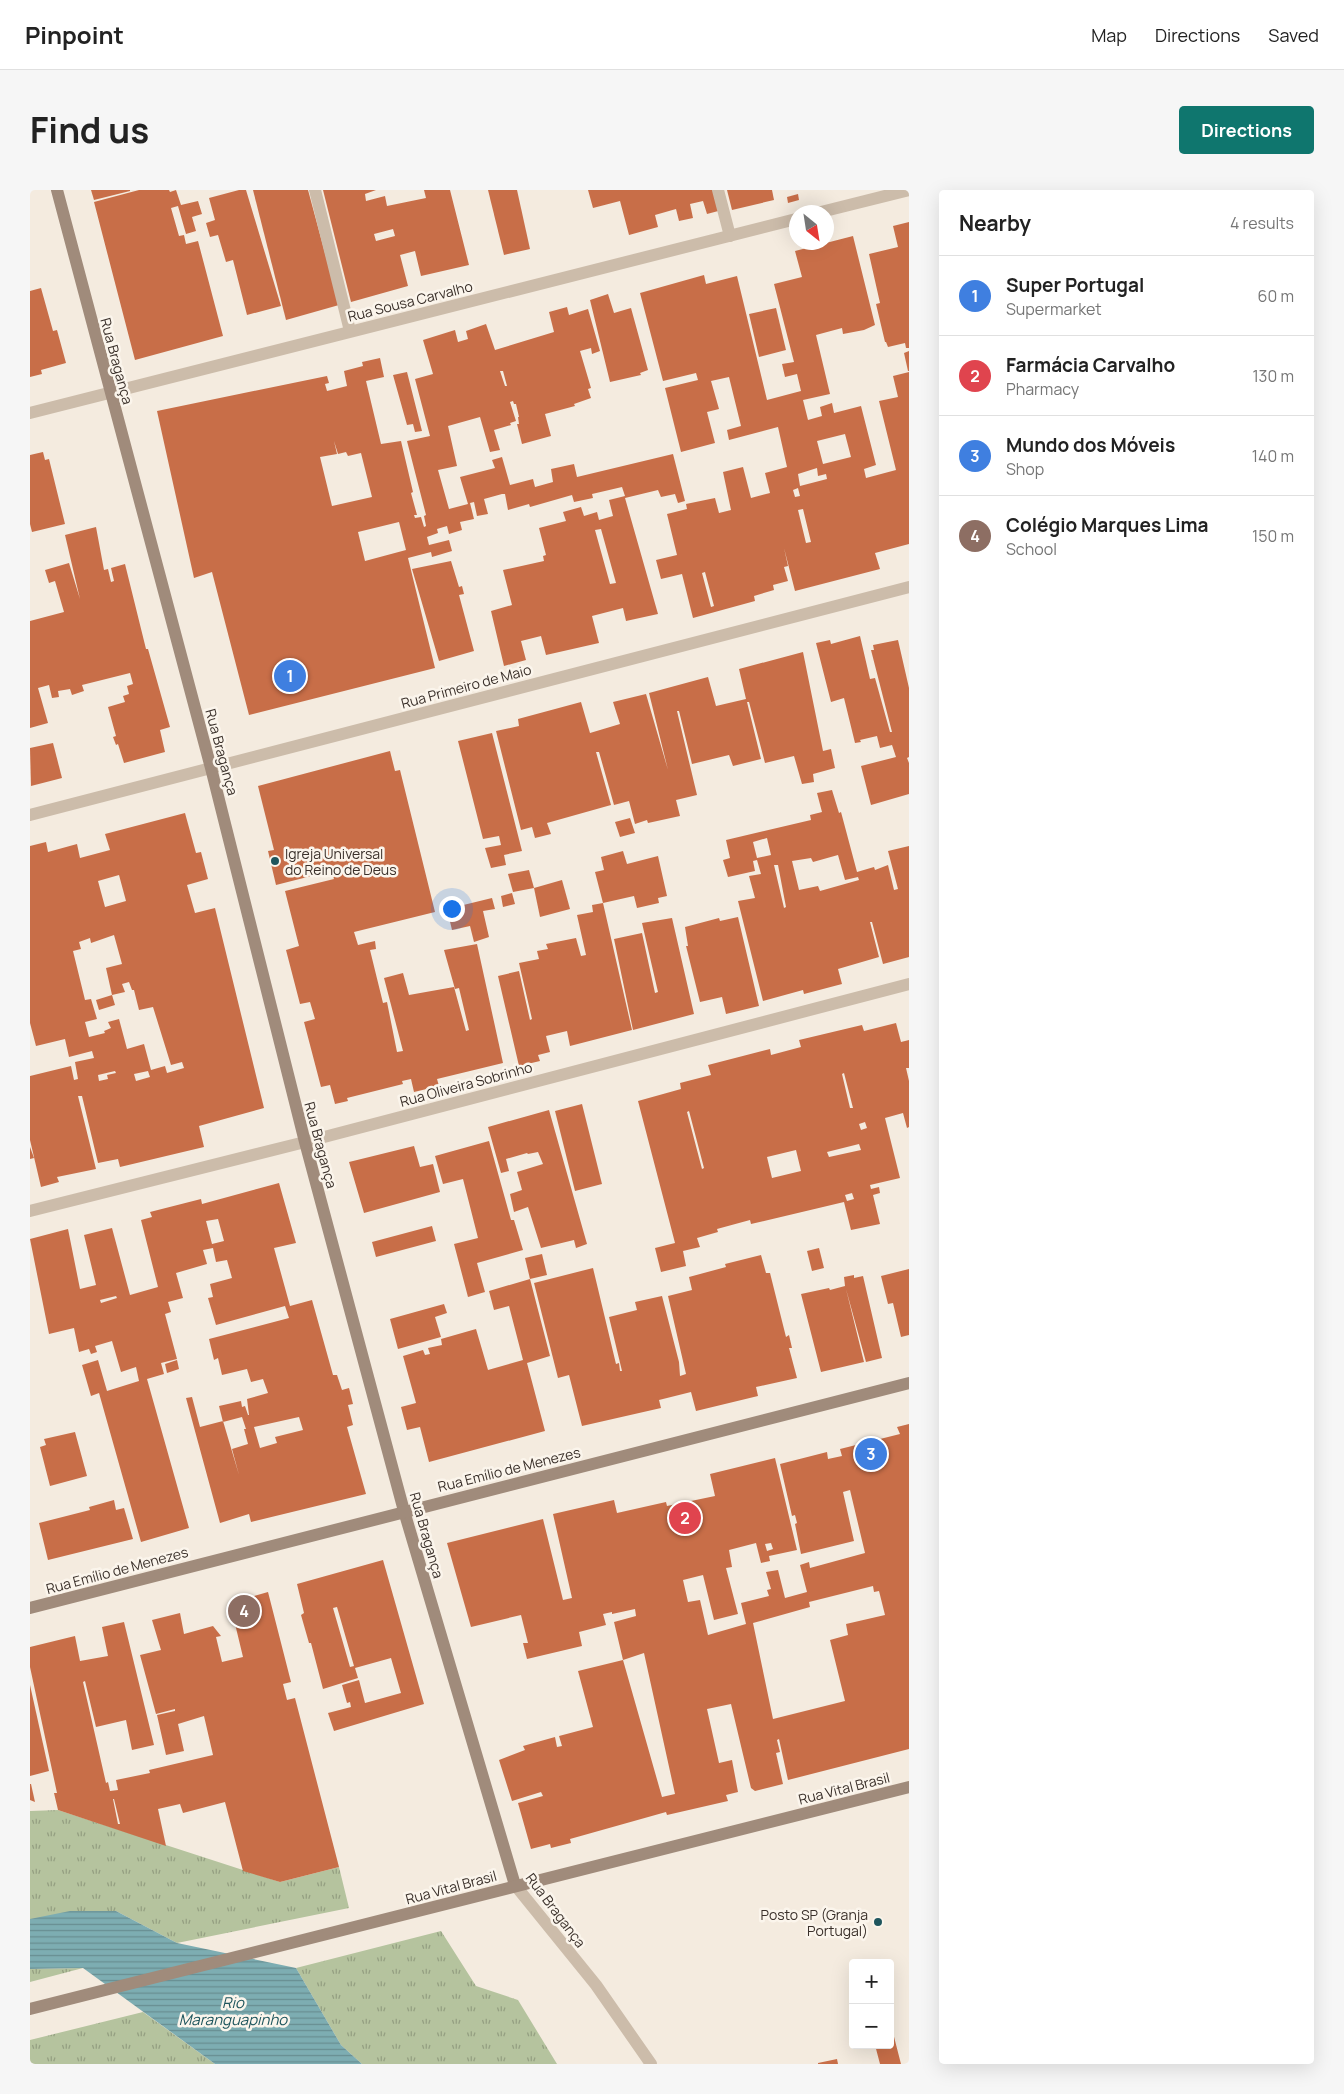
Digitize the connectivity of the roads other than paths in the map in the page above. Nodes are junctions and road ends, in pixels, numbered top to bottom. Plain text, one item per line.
1 (57, 190) edge
2 (315, 190) edge
3 (718, 190) edge
4 (909, 190) edge
5 (834, 209) edge
6 (789, 221) edge
7 (730, 236) junction
8 (350, 331) junction
9 (109, 392) junction
10 (30, 413) edge
11 (909, 587) edge
12 (211, 768) junction
13 (30, 815) edge
14 (909, 984) edge
15 (305, 1142) junction
16 (30, 1210) edge
17 (909, 1383) edge
18 (404, 1511) junction
19 (30, 1608) edge
20 (909, 1787) edge
21 (515, 1885) junction
22 (30, 2009) edge
23 (651, 2064) edge

1 - 9 street, Rua Bragança
2 - 8 street
3 - 7 street
4 - 5 street
6 - 7 street, Rua Sousa Carvalho
7 - 8 street, Rua Sousa Carvalho
8 - 9 street, Rua Sousa Carvalho
9 - 10 street, Rua Sousa Carvalho
9 - 12 street, Rua Bragança
11 - 12 street, Rua Primeiro de Maio
12 - 13 street, Rua Primeiro de Maio
12 - 15 street, Rua Bragança
14 - 15 street, Rua Oliveira Sobrinho
15 - 16 street, Rua Oliveira Sobrinho
15 - 18 street, Rua Bragança
17 - 18 street, Rua Emílio de Menezes
18 - 19 street, Rua Emílio de Menezes
18 - 21 street, Rua Bragança
20 - 21 street, Rua Vital Brasil
21 - 22 street, Rua Vital Brasil
21 - 23 street, Rua Bragança

